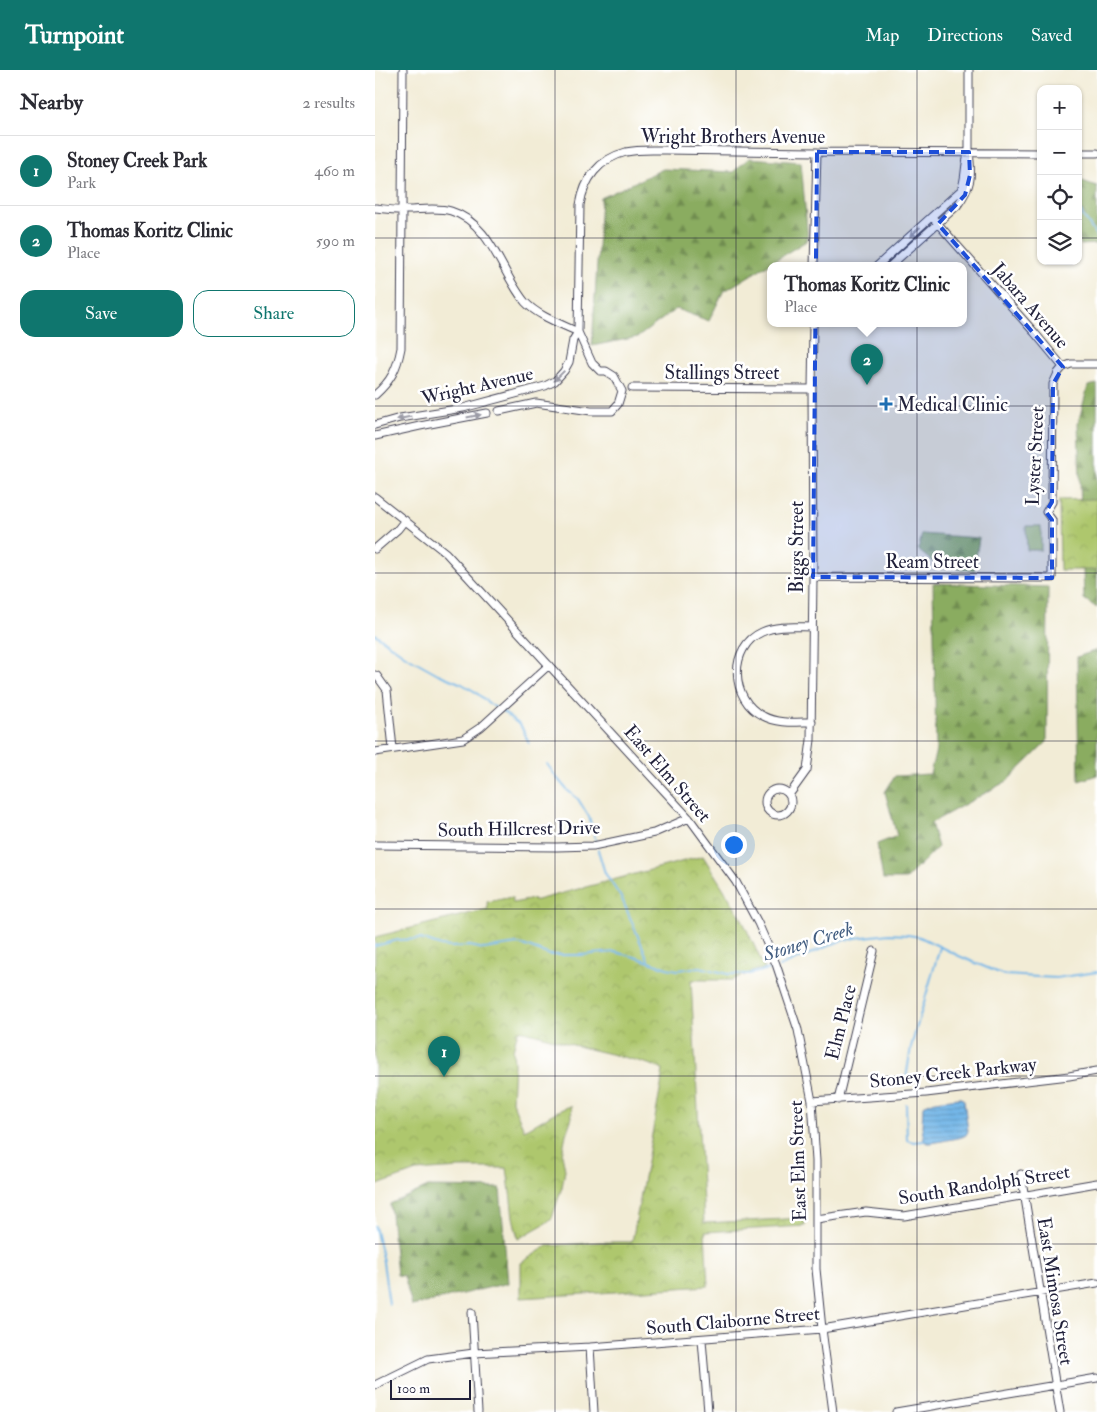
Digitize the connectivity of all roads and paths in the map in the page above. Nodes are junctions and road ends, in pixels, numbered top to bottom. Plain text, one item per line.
1 (403, 70) edge
2 (969, 70) edge
3 (817, 152) junction
4 (969, 152) junction
5 (1037, 153) edge
6 (1082, 153) edge
7 (1097, 153) edge
8 (375, 208) edge
9 (402, 210) junction
10 (932, 217) junction
11 (938, 224) junction
12 (814, 262) edge
13 (881, 262) edge
14 (895, 262) edge
15 (813, 327) edge
16 (578, 332) junction
17 (1097, 364) edge
18 (1063, 367) junction
19 (632, 388) dead end
20 (812, 389) junction
21 (375, 395) edge
22 (499, 411) dead end
23 (487, 413) dead end
24 (375, 425) edge
25 (375, 436) edge
26 (375, 497) edge
27 (405, 520) junction
28 (375, 549) edge
29 (813, 577) junction
30 (1052, 578) joint
31 (812, 627) junction
32 (549, 665) junction
33 (375, 675) edge
34 (812, 722) junction
35 (393, 750) junction
36 (375, 752) edge
37 (789, 795) dead end
38 (689, 818) junction
39 (375, 845) edge
40 (874, 951) dead end
41 (1097, 1071) edge
42 (838, 1100) junction
43 (812, 1101) junction
44 (1021, 1174) dead end
45 (1097, 1183) edge
46 (1025, 1195) junction
47 (815, 1219) junction
48 (1097, 1284) edge
49 (1040, 1294) junction
50 (471, 1312) dead end
51 (822, 1329) junction
52 (703, 1340) junction
53 (590, 1347) junction
54 (474, 1353) junction
55 (1097, 1378) edge
56 (375, 1384) edge
57 (1055, 1385) junction
58 (478, 1412) edge
59 (595, 1412) edge
60 (708, 1412) edge
61 (833, 1412) edge
62 (896, 1412) edge
63 (1060, 1412) edge

1 - 9 street
2 - 4 street
3 - 4 street, Wright Brothers Avenue
3 - 12 street
3 - 16 street, Wright Brothers Avenue
4 - 5 street, Wright Brothers Avenue
4 - 10 street
4 - 11 street
6 - 7 street
8 - 9 street
9 - 16 street
9 - 21 street
10 - 11 street, Jabara Avenue
10 -> 13 street
11 - 14 street
11 - 18 street, Jabara Avenue
15 - 20 street, Biggs Street
16 - 22 street, Wright Avenue
16 -> 24 street, Wright Avenue
17 - 18 street, Jabara Avenue
18 - 30 street, Lyster Street
19 - 20 street, Stallings Street
20 - 29 street, Biggs Street
25 -> 23 street, Wright Avenue
26 - 27 street, East Elm Street
27 - 28 street
27 - 32 street, East Elm Street
29 - 30 street, Ream Street
29 - 31 street, Biggs Street
31 - 34 street, Biggs Street
31 - 34 street
32 - 35 street
32 - 38 street, East Elm Street
33 - 35 street
34 - 37 street, Biggs Street
35 - 36 street
38 - 39 street, South Hillcrest Drive
38 - 43 street, East Elm Street
40 - 42 street, Elm Place
41 - 42 street, Stoney Creek Parkway
42 - 43 street, Stoney Creek Parkway
43 - 47 street, East Elm Street
44 - 46 street, East Mimosa Street
45 - 46 street, South Randolph Street
46 - 47 street, South Randolph Street
46 - 49 street, East Mimosa Street
47 - 51 street, East Elm Street
48 - 49 street, South Claiborne Street
49 - 51 street, South Claiborne Street
49 - 57 street, East Mimosa Street
50 - 54 street
51 - 52 street, South Claiborne Street
51 - 61 street, East Elm Street
52 - 53 street, South Claiborne Street
52 - 60 street
53 - 54 street, South Claiborne Street
53 - 59 street
54 - 56 street, South Claiborne Street
54 - 58 street
55 - 57 street
57 - 62 street
57 - 63 street, East Mimosa Street

